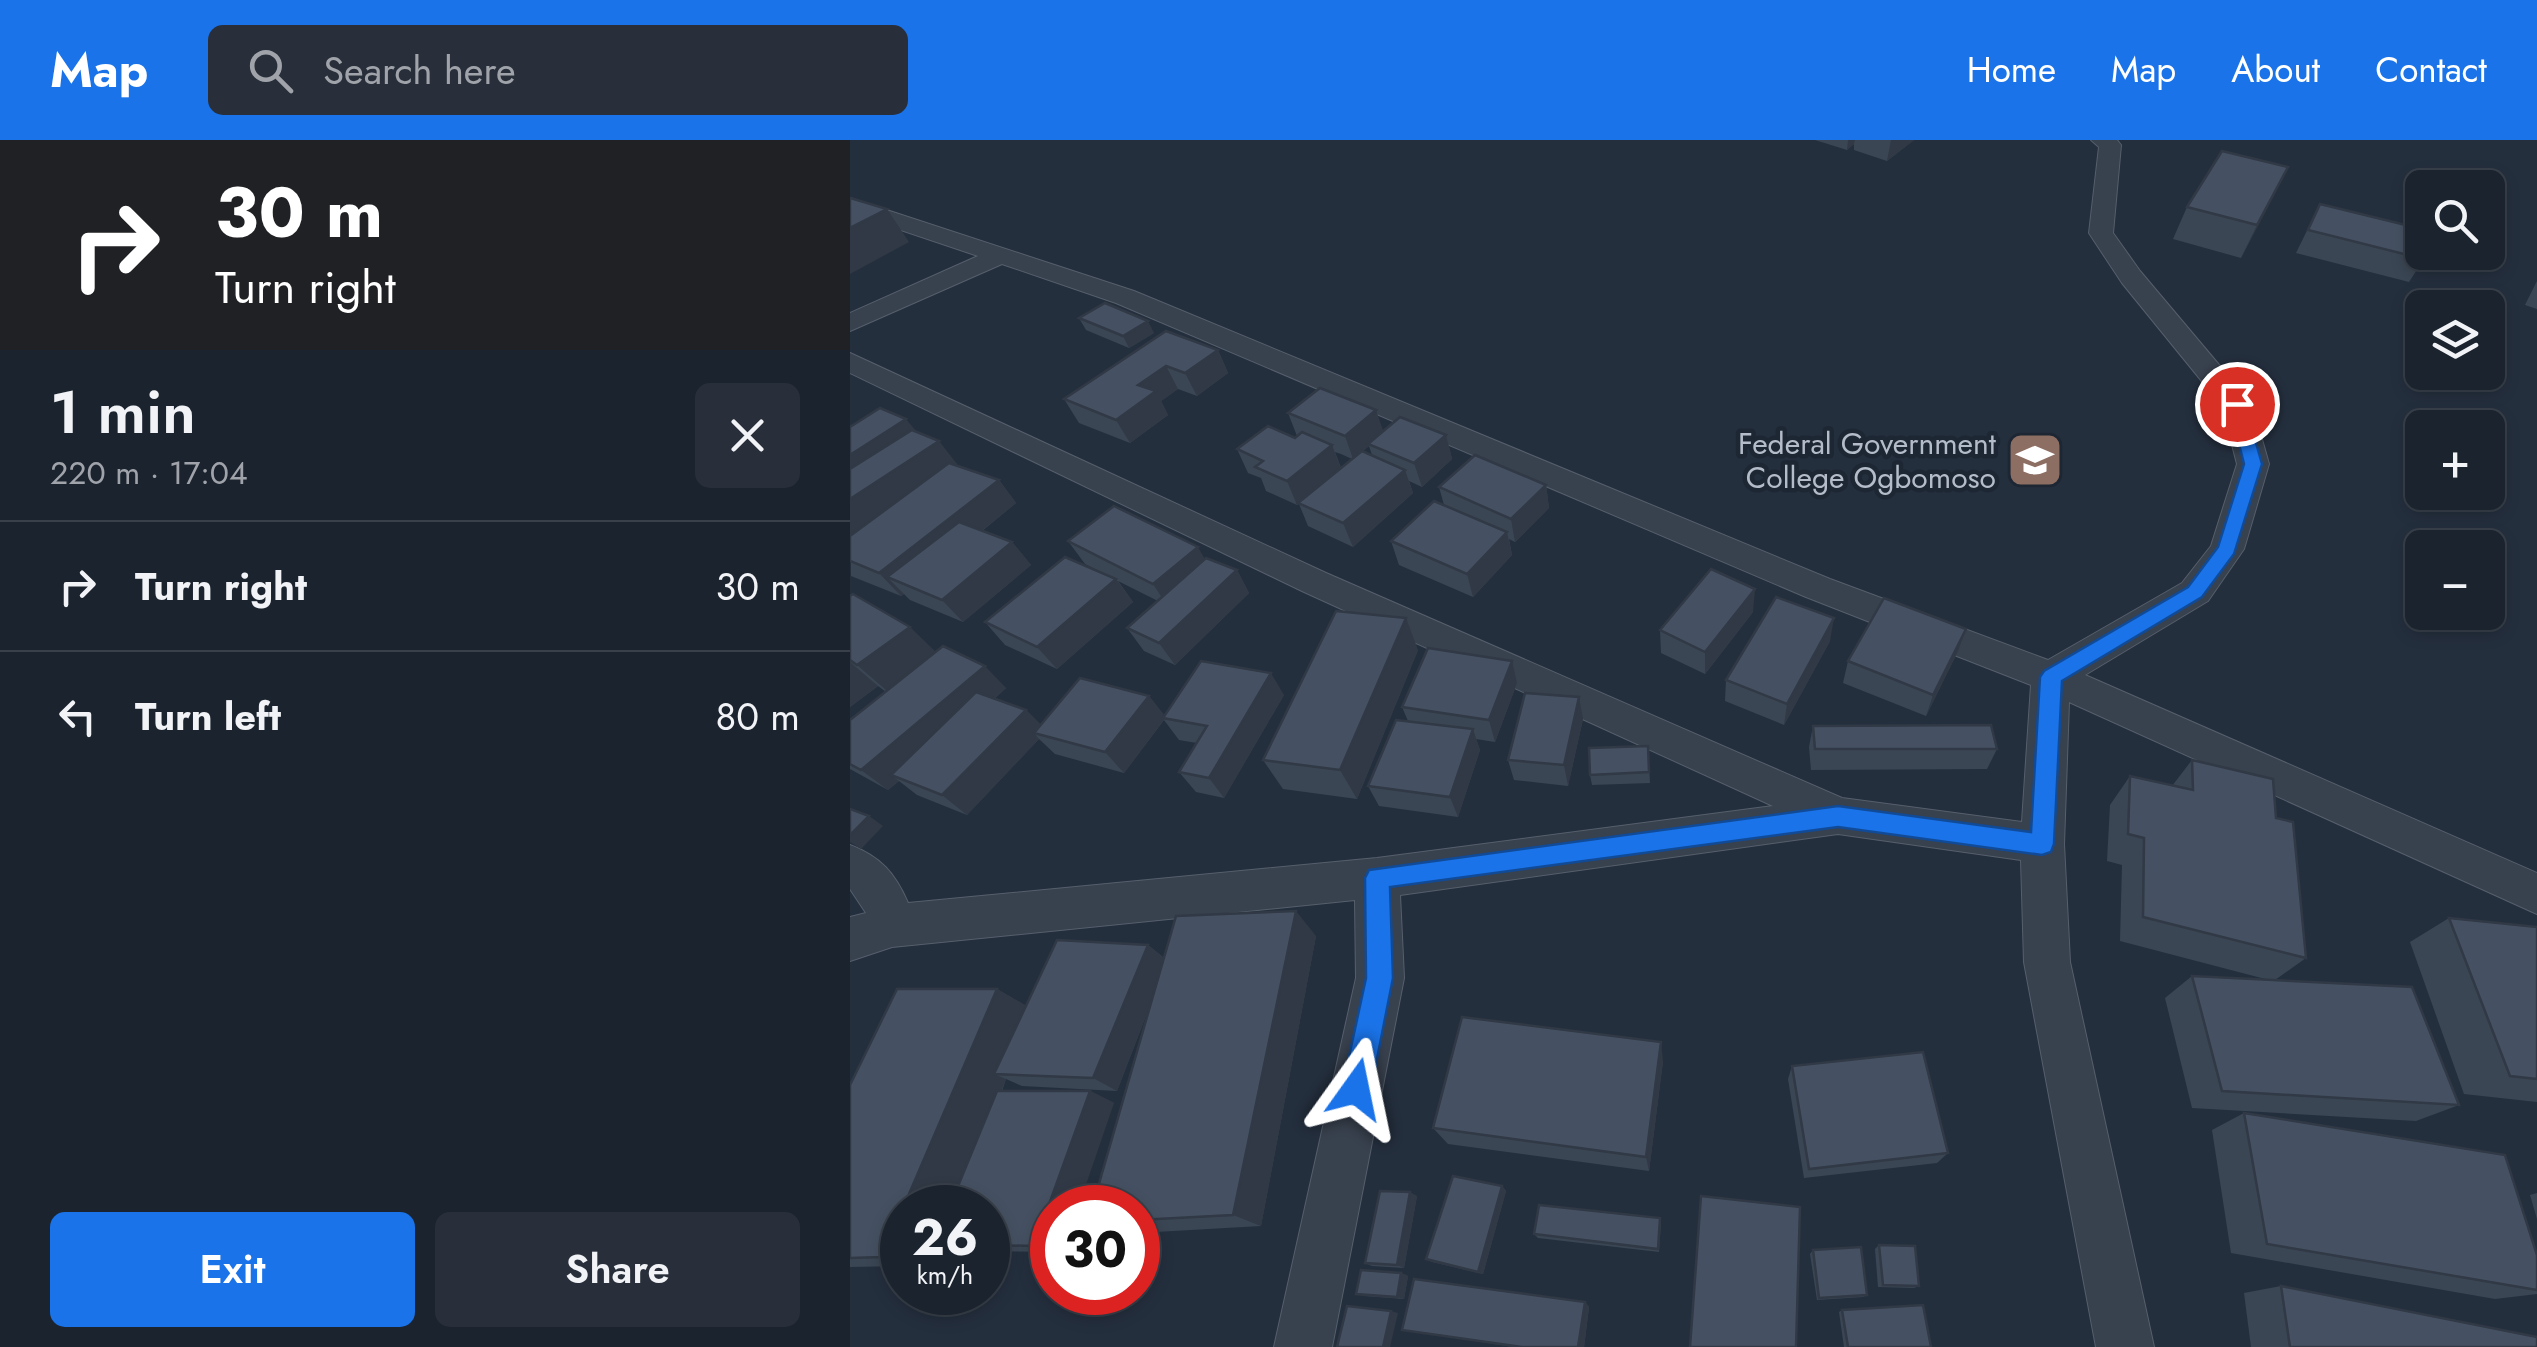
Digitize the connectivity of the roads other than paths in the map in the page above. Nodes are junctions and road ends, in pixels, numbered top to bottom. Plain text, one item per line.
1 (2102, 140) edge
2 (850, 206) edge
3 (999, 256) junction
4 (850, 323) edge
5 (850, 362) edge
6 (2051, 677) junction
7 (1838, 816) junction
8 (2042, 844) junction
9 (850, 865) edge
10 (1378, 878) junction
11 (2537, 894) edge
12 (871, 932) edge
13 (1303, 1347) edge
14 (2125, 1347) edge

1 - 6 street
2 - 3 street
3 - 4 street
3 - 6 street
5 - 7 street
6 - 8 street
6 - 11 street
7 - 8 street
7 - 10 street
8 - 14 street
9 - 12 street
10 - 12 street
10 - 13 street

